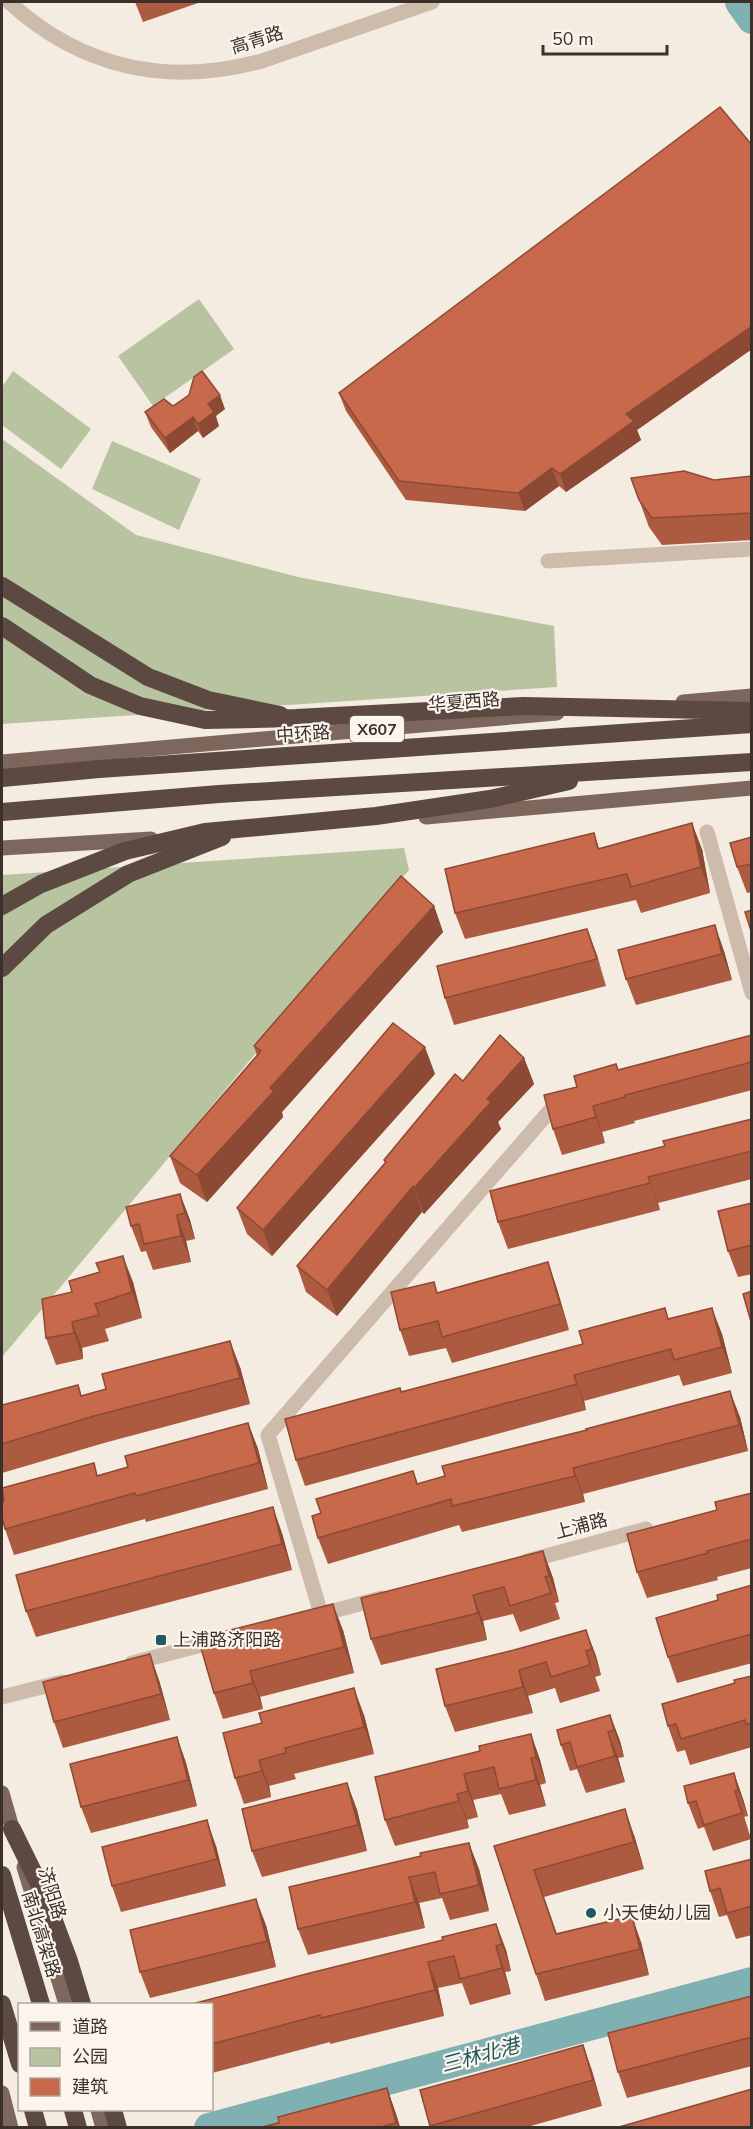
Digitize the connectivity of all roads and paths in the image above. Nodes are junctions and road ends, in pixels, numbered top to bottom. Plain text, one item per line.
1 (9, 2) edge
2 (432, 2) edge
3 (752, 549) edge
4 (548, 561) dead end
5 (2, 586) edge
6 (2, 626) edge
7 (752, 696) edge
8 (752, 711) edge
9 (296, 718) junction
10 (752, 724) edge
11 (2, 762) edge
12 (752, 762) edge
13 (620, 770) junction
14 (2, 778) edge
15 (752, 788) edge
16 (2, 812) edge
17 (244, 828) junction
18 (706, 832) dead end
19 (2, 848) edge
20 (2, 906) edge
21 (2, 968) edge
22 (752, 993) edge
23 (577, 1089) edge
24 (662, 1525) edge
25 (516, 1563) edge
26 (402, 1593) edge
27 (321, 1614) junction
28 (298, 1620) edge
29 (264, 1629) edge
30 (120, 1666) edge
31 (74, 1679) edge
32 (2, 1697) edge
33 (2, 1793) edge
34 (12, 1829) junction
35 (2, 1875) edge
36 (41, 2003) edge
37 (66, 2003) edge
38 (82, 2003) edge
39 (2, 2004) edge
40 (18, 2057) edge
41 (2, 2093) edge
42 (34, 2111) edge
43 (74, 2111) edge
44 (103, 2111) edge
45 (104, 2111) edge
46 (11, 2127) edge
47 (38, 2127) edge
48 (78, 2127) edge
49 (103, 2127) edge
50 (118, 2127) edge

1 - 2 street, 高青路
3 - 4 street
5 - 9 highway, bridge
6 - 9 highway, bridge
7 - 11 main road, 华夏西路 / X607
8 - 9 highway, bridge
10 - 14 highway, 中环路, bridge
12 - 13 highway, bridge
13 - 16 highway, bridge
13 - 17 highway, bridge
15 - 19 main road
17 - 20 highway, bridge
17 - 21 highway, bridge
18 - 22 street
23 - 27 street
24 - 25 street, 上浦路
26 - 27 street
27 - 28 street
29 - 30 street
31 - 32 street
33 - 34 main road, 济阳路
34 - 37 main road, 济阳路
34 - 38 highway
35 - 36 highway, 南北高架路
39 - 40 highway
41 - 46 main road
42 - 47 highway
43 - 48 highway
44 - 49 main road
45 - 50 highway

